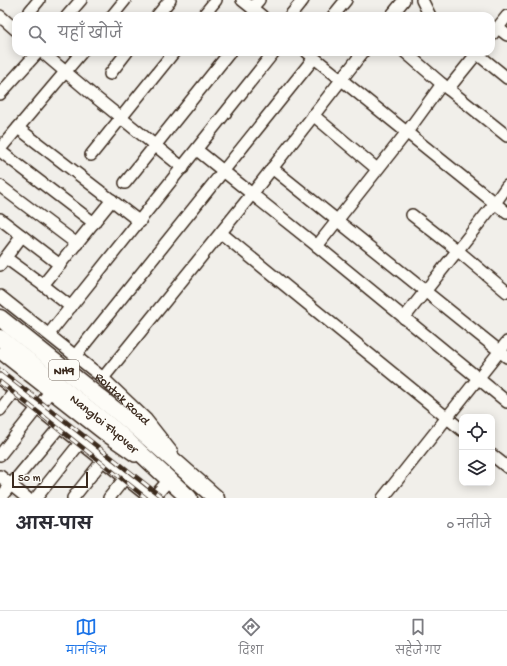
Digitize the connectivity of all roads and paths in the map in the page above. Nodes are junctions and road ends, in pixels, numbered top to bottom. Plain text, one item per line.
1 (39, 0) edge
2 (81, 0) edge
3 (125, 0) edge
4 (170, 0) edge
5 (216, 0) edge
6 (242, 0) edge
7 (303, 0) edge
8 (346, 0) edge
9 (404, 0) edge
10 (422, 0) edge
11 (30, 11) dead end
12 (258, 11) edge
13 (71, 12) edge
14 (115, 12) edge
15 (160, 12) edge
16 (206, 12) edge
17 (293, 12) edge
18 (336, 12) edge
19 (394, 12) edge
20 (428, 12) edge
21 (0, 16) edge
22 (507, 16) edge
23 (12, 26) edge
24 (495, 31) edge
25 (495, 32) edge
26 (507, 35) edge
27 (34, 56) edge
28 (47, 56) edge
29 (79, 56) edge
30 (124, 56) edge
31 (171, 56) edge
32 (227, 56) edge
33 (271, 56) edge
34 (310, 56) edge
35 (312, 56) edge
36 (360, 56) edge
37 (410, 56) edge
38 (473, 56) edge
39 (480, 56) edge
40 (66, 72) junction
41 (110, 74) dead end
42 (507, 78) edge
43 (341, 79) junction
44 (445, 86) junction
45 (2, 89) edge
46 (313, 115) junction
47 (121, 117) junction
48 (18, 128) junction
49 (407, 132) junction
50 (507, 136) edge
51 (155, 145) junction
52 (0, 150) edge
53 (197, 150) junction
54 (91, 155) dead end
55 (183, 168) junction
56 (272, 168) junction
57 (378, 169) junction
58 (223, 172) junction
59 (125, 183) dead end
60 (0, 186) edge
61 (507, 186) edge
62 (252, 194) junction
63 (112, 200) junction
64 (495, 203) junction
65 (507, 213) edge
66 (412, 215) dead end
67 (0, 219) edge
68 (337, 220) junction
69 (94, 222) junction
70 (140, 222) junction
71 (221, 232) junction
72 (22, 236) junction
73 (77, 244) junction
74 (317, 246) junction
75 (457, 250) junction
76 (3, 262) edge
77 (60, 265) junction
78 (43, 285) junction
79 (426, 290) junction
80 (507, 292) edge
81 (0, 296) edge
82 (71, 307) junction
83 (0, 318) edge
84 (404, 318) junction
85 (49, 334) junction
86 (0, 338) edge
87 (507, 342) edge
88 (0, 353) edge
89 (503, 354) edge
90 (75, 356) junction
91 (103, 378) junction
92 (478, 378) junction
93 (0, 379) edge
94 (50, 392) junction
95 (11, 396) dead end
96 (507, 402) edge
97 (37, 408) junction
98 (0, 410) edge
99 (446, 418) junction
100 (124, 427) junction
101 (459, 428) edge
102 (56, 432) dead end
103 (80, 442) junction
104 (0, 455) edge
105 (495, 457) edge
106 (100, 464) dead end
107 (507, 467) edge
108 (190, 475) junction
109 (0, 476) edge
110 (169, 480) junction
111 (121, 483) dead end
112 (11, 485) junction
113 (0, 498) edge
114 (27, 498) edge
115 (36, 498) edge
116 (73, 498) edge
117 (109, 498) edge
118 (152, 498) edge
119 (189, 498) edge
120 (216, 498) edge
121 (383, 498) edge

1 - 11 street
2 - 13 street
3 - 14 street
4 - 15 street
5 - 16 street
6 - 12 street
7 - 17 street
8 - 18 street
9 - 19 street
10 - 20 street
21 - 23 street
22 - 24 street
25 - 26 street
27 - 45 street
28 - 40 street
29 - 40 street
30 - 41 street
31 - 47 street
32 - 51 street
33 - 53 street
34 - 58 street
35 - 43 street
36 - 43 street
37 - 44 street
38 - 44 street
39 - 42 street
40 - 47 street
40 - 48 street
43 - 46 street
43 - 49 street
44 - 49 street
44 - 50 street
46 - 56 street
46 - 57 street
47 - 51 street
47 - 54 street
48 - 52 street
48 - 63 street
49 - 57 street
49 - 64 street
51 - 55 street
51 - 59 street
52 - 69 street
53 - 55 street
53 - 58 street
55 - 70 street
56 - 62 street
56 - 68 street
57 - 68 street
58 - 62 street
58 - 90 street
60 - 73 street
61 - 64 street
62 - 71 street
62 - 74 street
63 - 69 street
63 - 70 street
64 - 65 street
64 - 75 street
66 - 75 street
67 - 72 street
68 - 74 street
68 - 79 street
69 - 73 street
70 - 82 street
71 - 91 street
71 - 99 street
72 - 76 street
72 - 77 street
73 - 77 street
74 - 84 street
75 - 79 street
75 - 80 street
76 - 78 street
77 - 78 street
78 - 82 street
79 - 84 street
79 - 89 street
81 - 85 street, Rohtak Road
82 - 85 street
83 - 100 highway, Nangloi Flyover / NH9
84 - 92 street
85 - 90 street, Rohtak Road
86 - 100 highway, Nangloi Flyover / NH9
87 - 89 street
88 - 94 street
89 - 92 street
90 - 91 street, Rohtak Road
91 - 108 street, Rohtak Road
92 - 96 street
92 - 99 street
93 - 97 street
94 - 97 street
94 - 110 street
95 - 98 street
97 - 103 street
97 - 104 street
99 - 101 street
99 - 121 street
100 - 108 highway, Nangloi Flyover / NH9
100 - 110 highway, Nangloi Flyover / NH9
102 - 112 street
103 - 115 street
103 - 118 street
105 - 107 street
106 - 116 street
108 - 120 highway, Rohtak Road / NH9
109 - 112 street
110 - 118 street
110 - 119 highway, NH9
111 - 117 street
112 - 113 street
112 - 114 street

